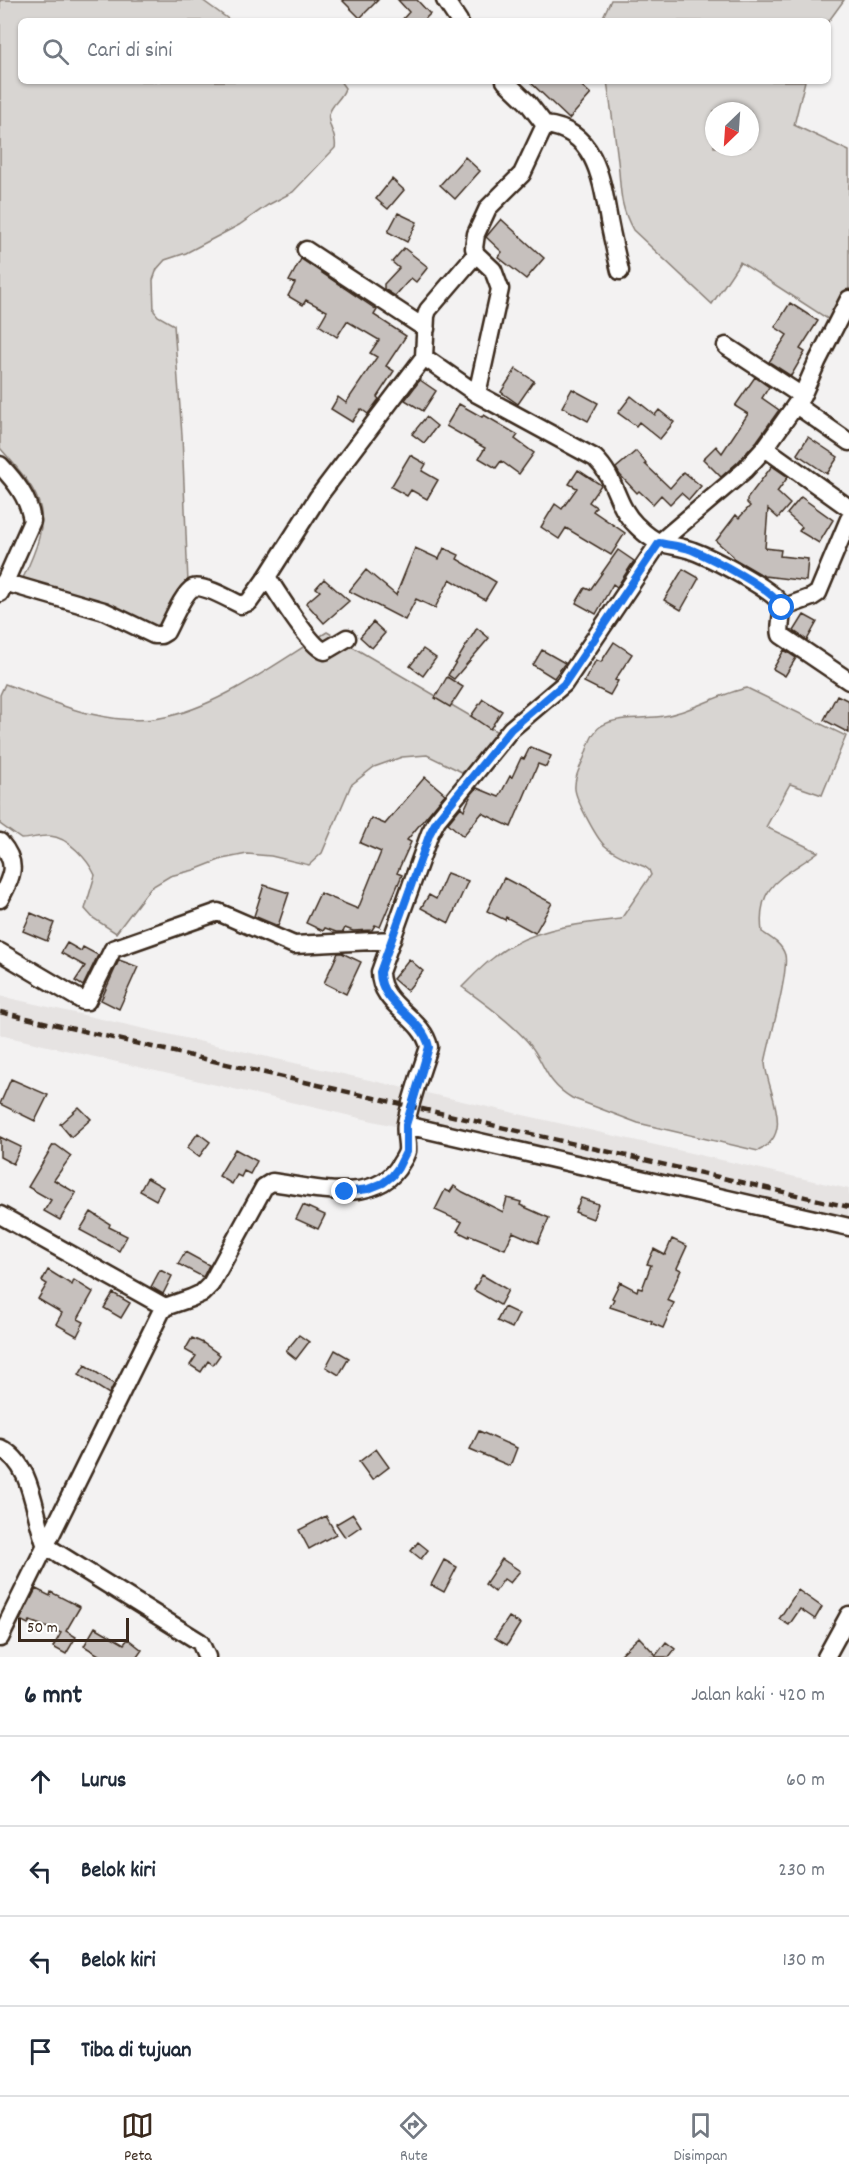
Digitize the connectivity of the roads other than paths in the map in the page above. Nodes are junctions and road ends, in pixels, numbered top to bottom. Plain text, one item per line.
1 (445, 0) edge
2 (457, 18) edge
3 (508, 84) edge
4 (545, 125) junction
5 (306, 250) dead end
6 (476, 254) junction
7 (620, 271) dead end
8 (849, 299) edge
9 (426, 329) junction
10 (726, 346) dead end
11 (424, 357) junction
12 (477, 394) junction
13 (799, 401) junction
14 (849, 442) edge
15 (765, 448) junction
16 (0, 465) edge
17 (849, 508) edge
18 (849, 519) edge
19 (659, 543) junction
20 (267, 577) junction
21 (2, 587) edge
22 (782, 608) junction
23 (346, 638) dead end
24 (849, 681) edge
25 (0, 842) edge
26 (0, 899) edge
27 (392, 940) junction
28 (0, 952) edge
29 (406, 1125) junction
30 (0, 1215) edge
31 (849, 1227) edge
32 (165, 1307) junction
33 (0, 1448) edge
34 (46, 1546) junction
35 (849, 1615) edge
36 (0, 1638) edge
37 (207, 1657) edge
38 (826, 1657) edge

1 - 2 street
3 - 4 street
4 - 6 street
4 - 7 street
5 - 9 street
6 - 9 street
6 - 12 street
8 - 13 street
9 - 11 street
10 - 13 street
11 - 12 street
11 - 20 street
12 - 19 street
13 - 14 street
13 - 15 street
15 - 17 street
15 - 19 street
16 - 21 street
18 - 22 street
19 - 22 street
19 - 27 street
20 - 21 street
20 - 23 street
22 - 24 street
25 - 26 street
27 - 28 street
27 - 29 street
29 - 31 street
29 - 32 street
30 - 32 street
32 - 34 street
33 - 34 street
34 - 36 street
34 - 37 street
35 - 38 street

